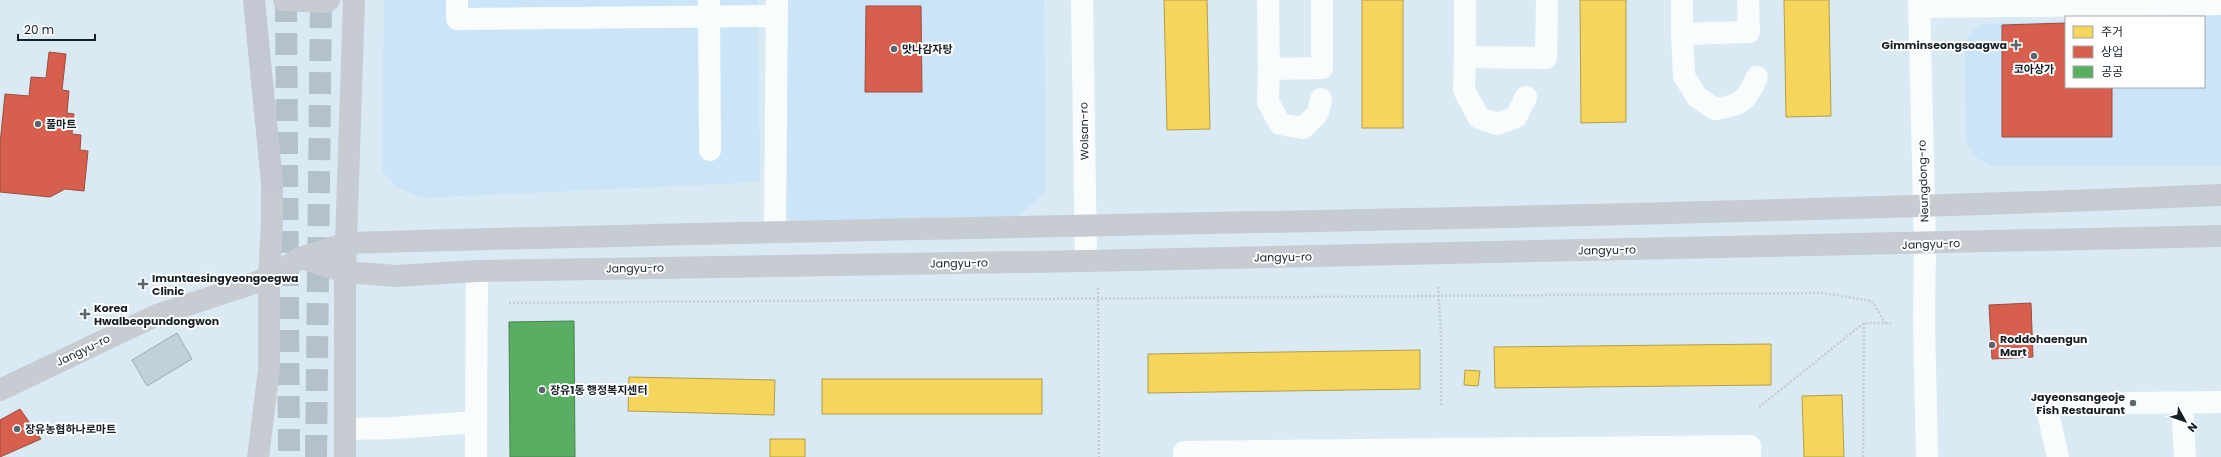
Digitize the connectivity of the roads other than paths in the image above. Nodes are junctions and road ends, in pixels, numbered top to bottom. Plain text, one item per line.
1 (254, 0) edge
2 (284, 0) edge
3 (329, 0) edge
4 (354, 0) edge
5 (457, 0) edge
6 (1082, 0) edge
7 (1268, 0) edge
8 (1322, 0) edge
9 (1465, 0) edge
10 (1547, 0) edge
11 (1682, 0) edge
12 (1748, 0) edge
13 (2139, 2) edge
14 (1919, 4) edge
15 (2221, 4) edge
16 (777, 8) edge
17 (579, 9) edge
18 (632, 9) edge
19 (709, 9) edge
20 (1682, 34) junction
21 (1465, 57) junction
22 (1269, 69) junction
23 (1757, 77) dead end
24 (1526, 97) dead end
25 (1320, 99) dead end
26 (710, 150) dead end
27 (272, 183) joint
28 (2221, 195) edge
29 (1923, 207) junction
30 (1085, 225) junction
31 (775, 231) junction
32 (2221, 236) edge
33 (347, 243) junction
34 (1926, 244) junction
35 (300, 258) junction
36 (1086, 261) junction
37 (477, 271) junction
38 (345, 272) junction
39 (269, 278) junction
40 (0, 390) edge
41 (2221, 402) edge
42 (2182, 403) junction
43 (476, 422) junction
44 (345, 429) junction
45 (1322, 454) edge
46 (1468, 454) edge
47 (258, 457) edge
48 (345, 457) edge
49 (476, 457) edge
50 (1184, 457) edge
51 (1750, 457) edge
52 (1926, 457) edge
53 (2058, 457) edge
54 (2185, 457) edge

1 - 27 highway
2 - 3 main road
4 - 33 main road
5 - 17 street
6 - 30 street, Wolsan-ro
7 - 22 street
8 - 22 street
9 - 21 street
10 - 21 street
11 - 20 street
12 - 20 street
13 - 14 street
13 - 15 street
14 - 29 street, Neungdong-ro
16 - 19 street
16 - 31 street
17 - 18 street
18 - 19 street
19 - 26 street
20 - 23 street
21 - 24 street
22 - 25 street
27 - 39 main road
28 - 29 main road
29 - 30 main road
29 - 34 street, Neungdong-ro
30 - 31 main road
30 - 36 street, Wolsan-ro
31 - 33 main road
32 - 34 main road, Jangyu-ro
33 - 35 main road, Jangyu-ro
33 - 38 main road
34 - 36 main road, Jangyu-ro
34 - 52 street, Neungdong-ro
35 - 38 main road, Jangyu-ro
35 - 39 main road, Jangyu-ro
36 - 37 main road, Jangyu-ro
37 - 38 main road, Jangyu-ro
37 - 43 street
38 - 44 main road
39 - 40 main road, Jangyu-ro
39 - 47 main road
41 - 42 street
42 - 53 street
42 - 54 street
43 - 44 street
43 - 49 street
44 - 48 main road
45 - 46 street
45 - 50 street
46 - 51 street

